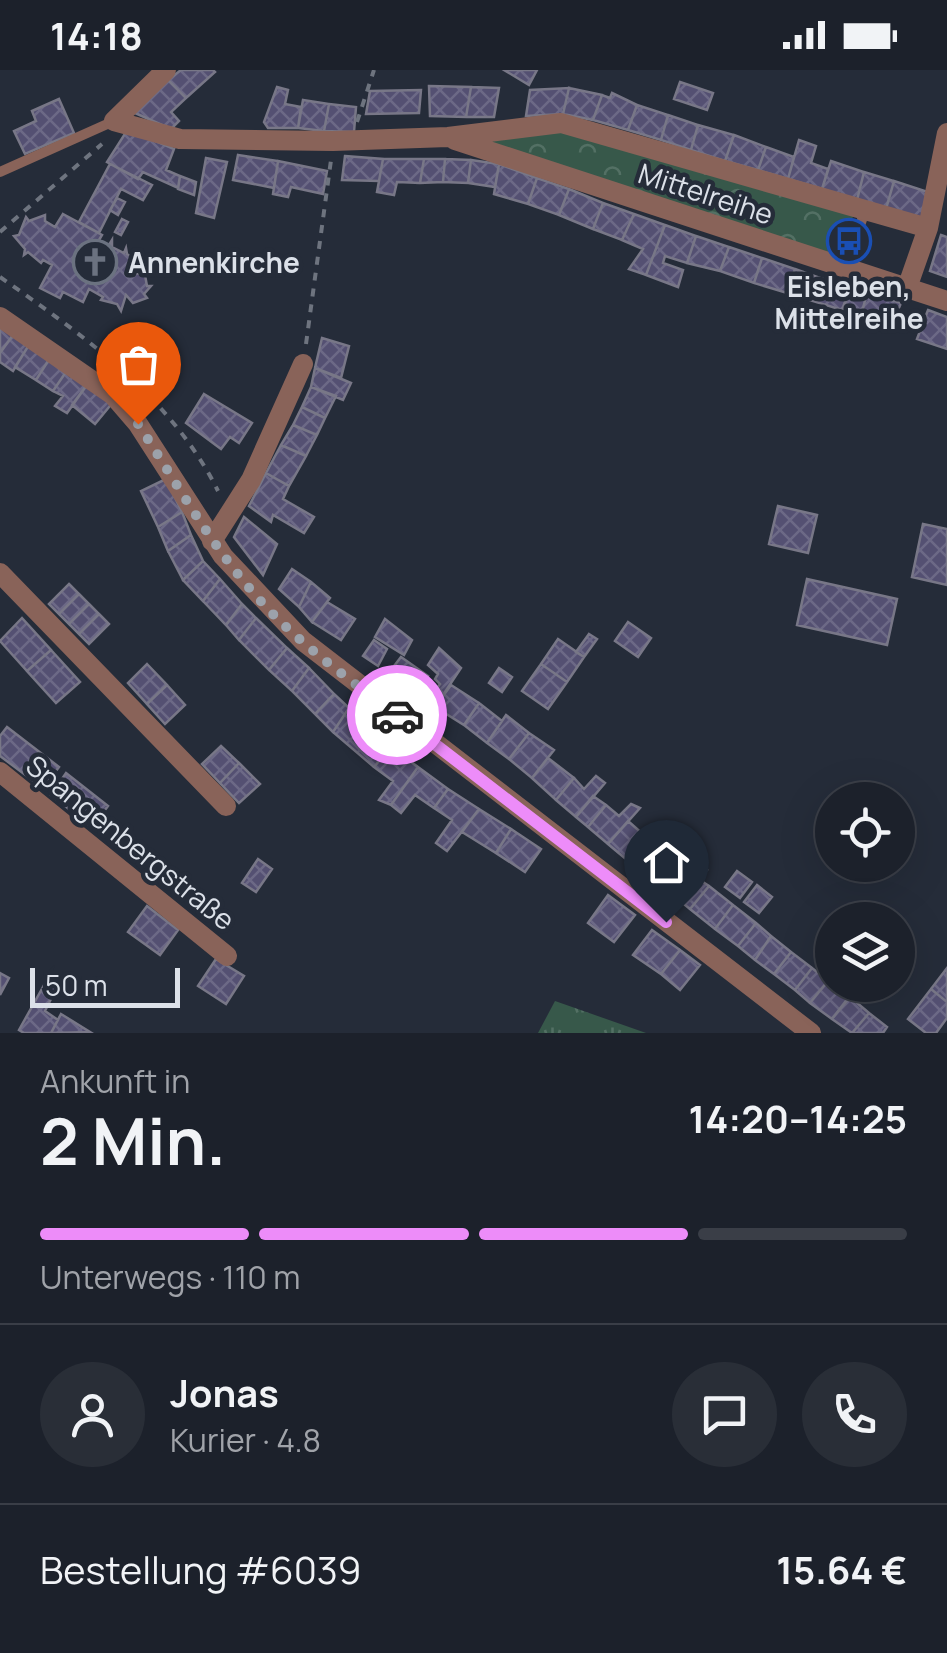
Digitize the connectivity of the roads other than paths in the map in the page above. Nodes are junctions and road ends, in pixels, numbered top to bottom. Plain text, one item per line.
1 (166, 70) edge
2 (114, 121) junction
3 (947, 133) edge
4 (448, 138) junction
5 (0, 172) edge
6 (864, 211) junction
7 (928, 228) junction
8 (845, 268) junction
9 (908, 288) junction
10 (947, 301) edge
11 (0, 316) edge
12 (303, 364) road end
13 (212, 541) junction
14 (0, 572) edge
15 (0, 772) edge
16 (226, 806) dead end
17 (228, 956) dead end
18 (811, 1033) edge

1 - 2 street
2 - 4 street, Mittelreihe
2 - 5 lane
3 - 7 street
4 - 6 street, Mittelreihe
4 - 8 street, Mittelreihe
6 - 7 street, Mittelreihe
6 - 8 lane
7 - 9 street
8 - 9 street, Mittelreihe
9 - 10 street, Mittelreihe
11 - 13 street
12 - 13 street
13 - 18 street
14 - 16 street
15 - 17 street, Spangenbergstraße

